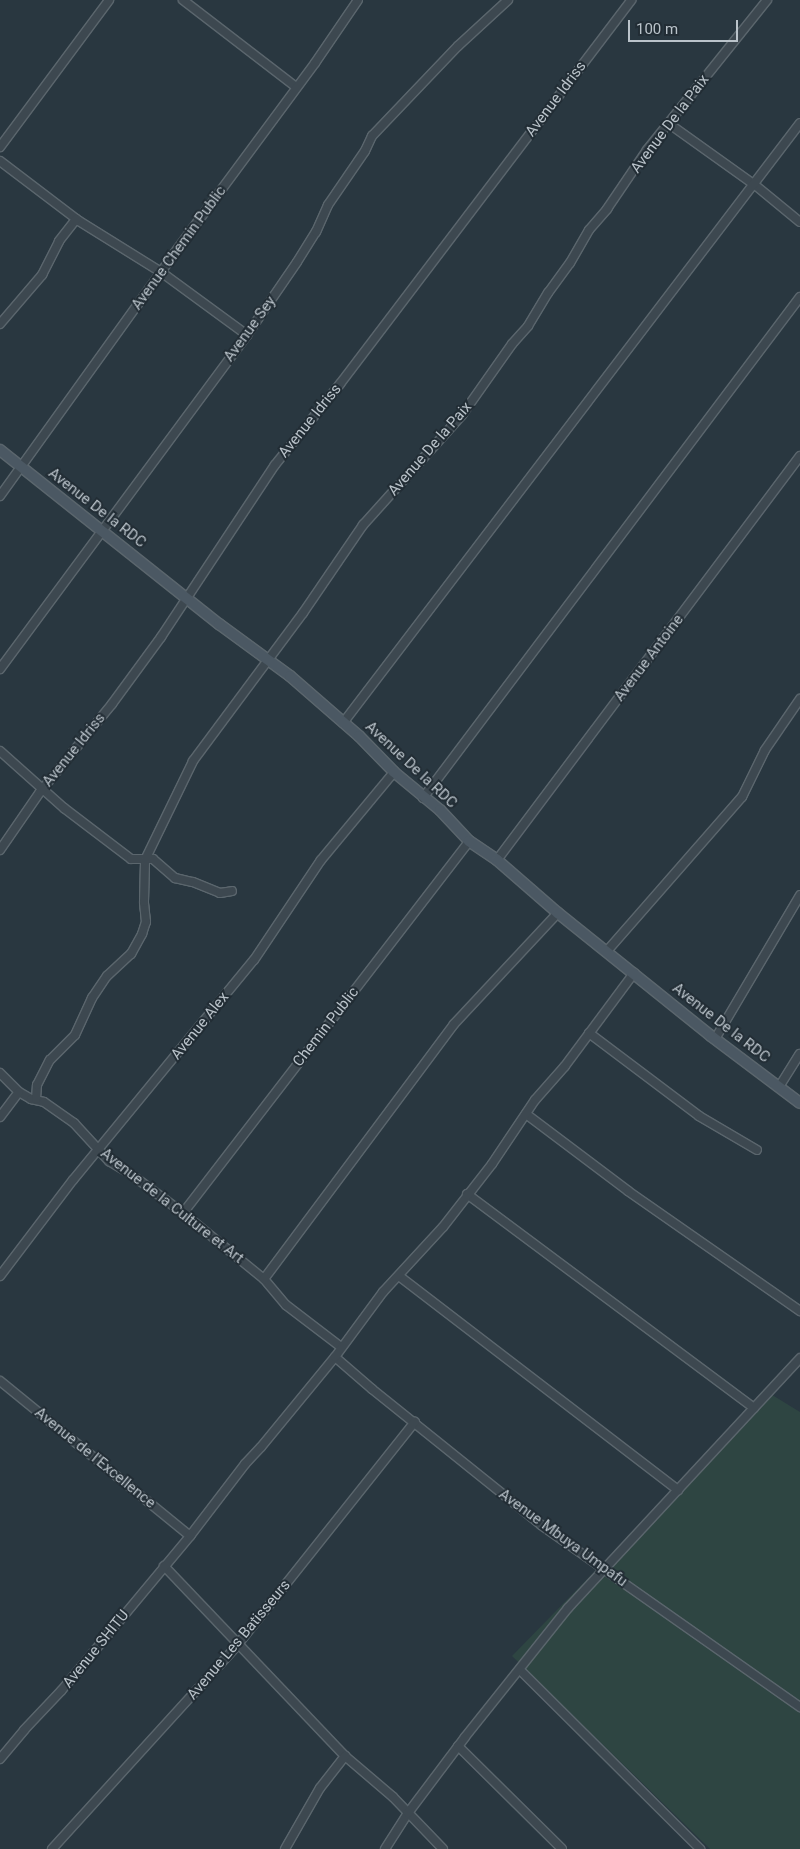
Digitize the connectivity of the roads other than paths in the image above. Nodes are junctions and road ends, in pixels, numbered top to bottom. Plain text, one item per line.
1 (109, 0) edge
2 (183, 0) edge
3 (358, 0) edge
4 (508, 0) edge
5 (631, 0) edge
6 (768, 0) edge
7 (296, 87) junction
8 (668, 123) junction
9 (800, 123) edge
10 (0, 147) edge
11 (0, 161) edge
12 (755, 185) junction
13 (76, 219) junction
14 (800, 222) edge
15 (161, 272) junction
16 (800, 297) edge
17 (0, 324) edge
18 (246, 335) junction
19 (0, 450) edge
20 (800, 456) edge
21 (21, 466) junction
22 (0, 496) edge
23 (102, 530) junction
24 (185, 597) junction
25 (268, 660) junction
26 (0, 669) edge
27 (800, 700) edge
28 (343, 723) junction
29 (0, 751) edge
30 (394, 772) junction
31 (44, 788) junction
32 (424, 798) junction
33 (469, 841) junction
34 (0, 850) edge
35 (145, 860) junction
36 (497, 860) junction
37 (232, 891) dead end
38 (800, 895) edge
39 (558, 913) junction
40 (608, 951) junction
41 (634, 973) junction
42 (589, 1033) junction
43 (715, 1039) junction
44 (800, 1054) edge
45 (0, 1073) edge
46 (779, 1087) junction
47 (19, 1092) junction
48 (36, 1099) junction
49 (800, 1102) edge
50 (526, 1114) junction
51 (0, 1117) edge
52 (100, 1150) junction
53 (757, 1150) dead end
54 (467, 1194) junction
55 (183, 1213) junction
56 (0, 1276) edge
57 (399, 1276) junction
58 (264, 1279) junction
59 (800, 1311) edge
60 (341, 1347) junction
61 (335, 1357) junction
62 (800, 1359) edge
63 (0, 1381) edge
64 (754, 1408) junction
65 (415, 1422) junction
66 (678, 1490) junction
67 (190, 1536) junction
68 (164, 1566) junction
69 (606, 1569) junction
70 (238, 1645) junction
71 (520, 1670) junction
72 (800, 1707) edge
73 (458, 1746) junction
74 (345, 1756) junction
75 (0, 1759) edge
76 (408, 1813) junction
77 (52, 1849) edge
78 (285, 1849) edge
79 (385, 1849) edge
80 (443, 1849) edge
81 (562, 1849) edge
82 (700, 1849) edge

1 - 10 street
2 - 7 street
3 - 7 street, Avenue Chemin Public
4 - 18 street, Avenue Sey
5 - 24 street, Avenue Idriss
6 - 8 street, Avenue De la Paix
7 - 15 street, Avenue Chemin Public
8 - 12 street
8 - 25 street, Avenue De la Paix
9 - 12 street
11 - 13 street
12 - 14 street
12 - 28 street
13 - 15 street
13 - 17 street
15 - 18 street
15 - 21 street, Avenue Chemin Public
16 - 32 street
18 - 23 street, Avenue Sey
19 - 21 street, Avenue De la RDC
20 - 36 street, Avenue Antoine
21 - 22 street, Avenue Chemin Public
21 - 23 street, Avenue De la RDC
23 - 24 street, Avenue De la RDC
23 - 26 street, Avenue Sey
24 - 25 street, Avenue De la RDC
24 - 31 street, Avenue Idriss
25 - 28 street, Avenue De la RDC
25 - 35 street, Avenue De la Paix
27 - 40 street
28 - 30 street, Avenue De la RDC
29 - 31 street
30 - 32 street, Avenue De la RDC
30 - 52 street, Avenue Alex
31 - 34 street, Avenue Idriss
31 - 35 street
32 - 33 street, Avenue De la RDC
33 - 36 street, Avenue De la RDC
33 - 55 street, Chemin Public
35 - 37 street
35 - 48 street
36 - 39 street, Avenue De la RDC
38 - 43 street
39 - 40 street, Avenue De la RDC
39 - 58 street
40 - 41 street, Avenue De la RDC
41 - 42 street, Avenue SHITU
41 - 43 street, Avenue De la RDC
42 - 50 street, Avenue SHITU
42 - 53 street
43 - 46 street, Avenue De la RDC
44 - 46 street
45 - 47 street, Avenue de la Culture et Art
46 - 49 street, Avenue De la RDC
47 - 48 street, Avenue de la Culture et Art
47 - 51 street
48 - 52 street, Avenue de la Culture et Art
50 - 54 street, Avenue SHITU
50 - 59 street
52 - 55 street, Avenue de la Culture et Art
52 - 56 street, Avenue Alex
54 - 57 street, Avenue SHITU
54 - 64 street
55 - 58 street, Avenue de la Culture et Art
57 - 60 street, Avenue SHITU
57 - 66 street
58 - 60 street, Avenue de la Culture et Art
60 - 61 street, Avenue SHITU
61 - 65 street, Avenue Mbuya Umpafu
61 - 67 street, Avenue SHITU
62 - 64 street
63 - 67 street, Avenue de l'Excellence
64 - 66 street
65 - 69 street, Avenue Mbuya Umpafu
65 - 70 street, Avenue Les Batisseurs
66 - 69 street
67 - 68 street, Avenue SHITU
68 - 70 street
68 - 75 street, Avenue SHITU
69 - 71 street
69 - 72 street, Avenue Mbuya Umpafu
70 - 74 street
70 - 77 street, Avenue Les Batisseurs
71 - 73 street
71 - 82 street
73 - 76 street
73 - 81 street
74 - 76 street
74 - 78 street
76 - 79 street
76 - 80 street

